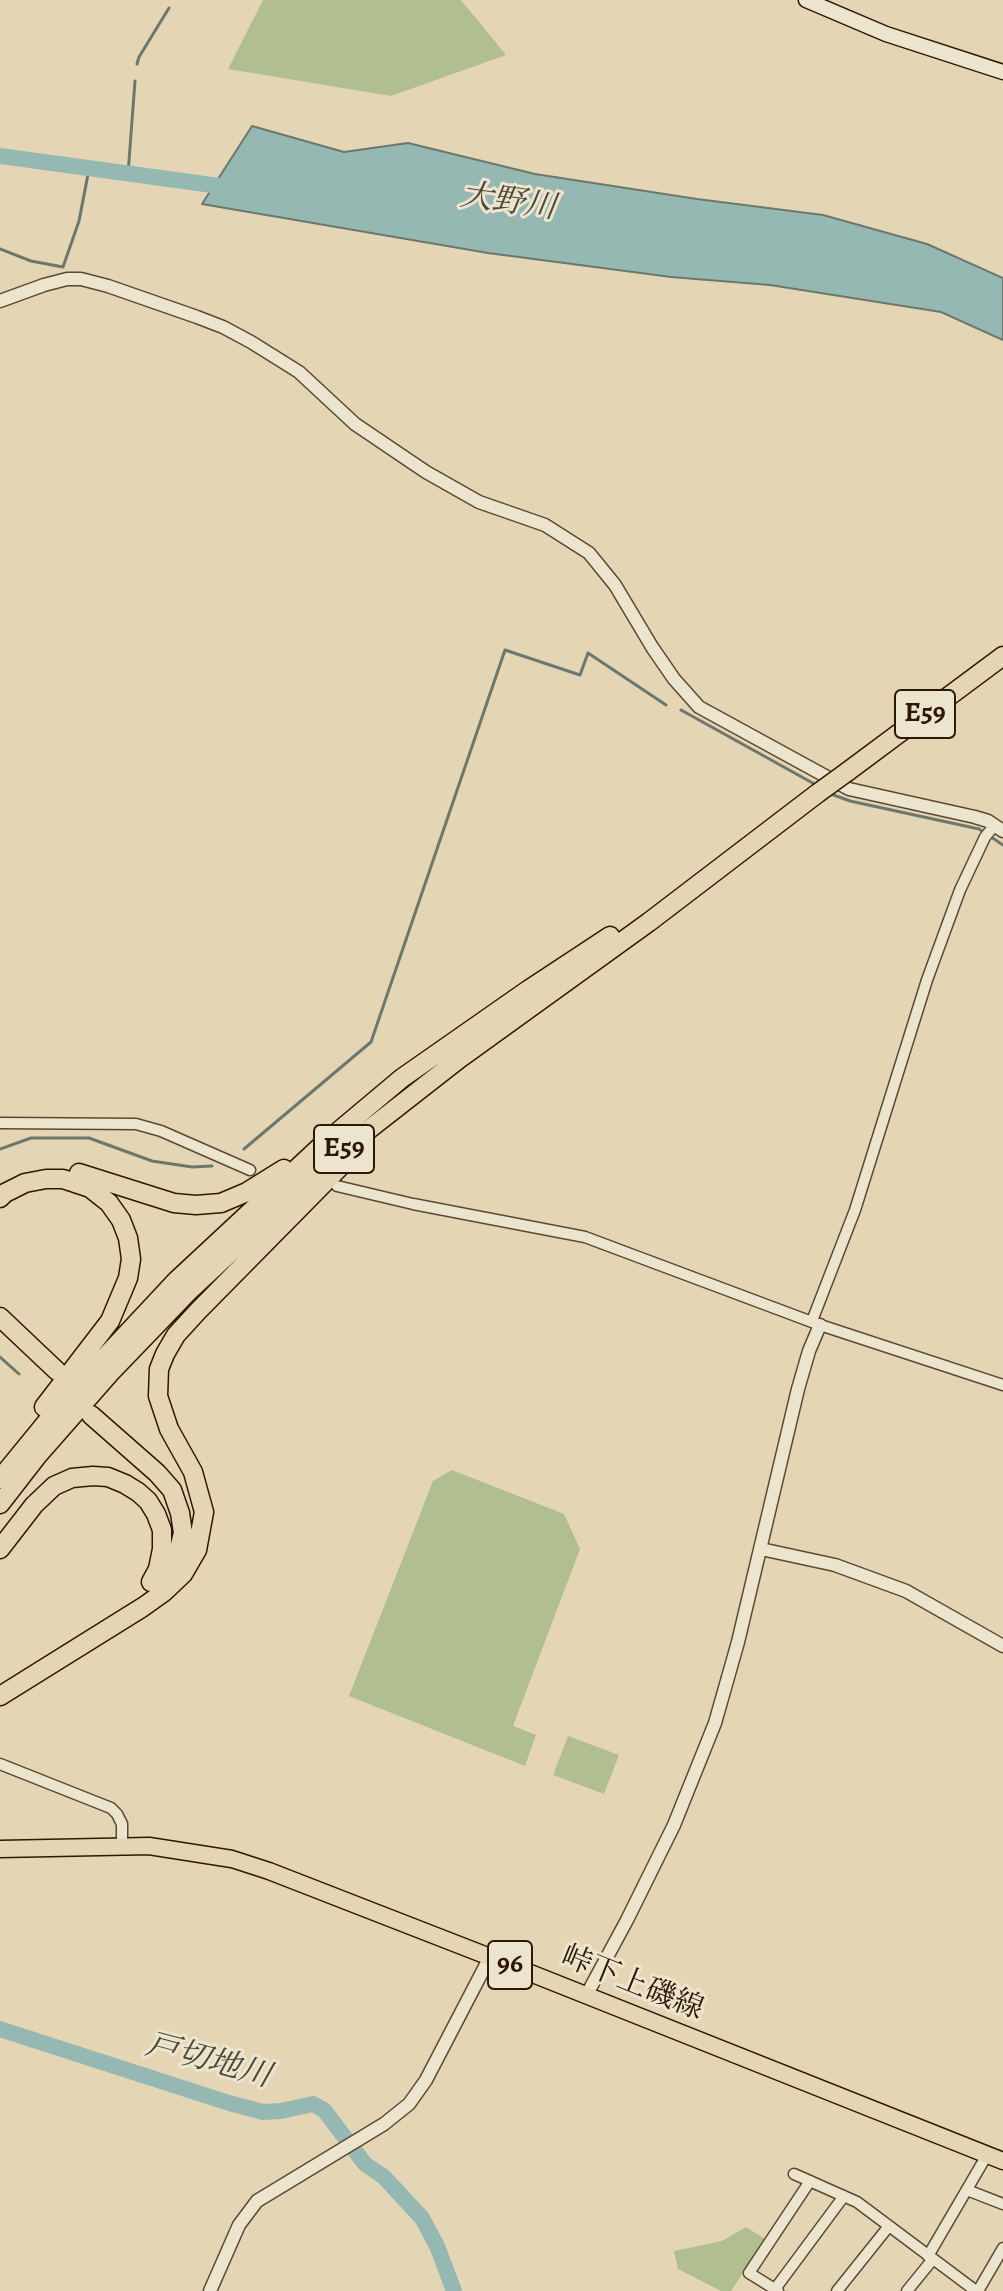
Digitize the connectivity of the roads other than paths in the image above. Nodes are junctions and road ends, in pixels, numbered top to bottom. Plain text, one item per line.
1 (806, 0) edge
2 (1003, 72) edge
3 (0, 301) edge
4 (1003, 656) edge
5 (992, 831) edge
6 (740, 851) junction
7 (459, 1059) junction
8 (0, 1123) edge
9 (321, 1146) junction
10 (250, 1170) dead end
11 (0, 1185) edge
12 (337, 1186) dead end
13 (0, 1198) edge
14 (0, 1317) edge
15 (816, 1323) junction
16 (0, 1331) edge
17 (1003, 1385) edge
18 (0, 1467) edge
19 (0, 1479) edge
20 (0, 1504) edge
21 (0, 1549) edge
22 (761, 1549) junction
23 (183, 1574) junction
24 (144, 1595) junction
25 (1003, 1646) edge
26 (0, 1685) edge
27 (0, 1696) edge
28 (0, 1764) edge
29 (122, 1845) junction
30 (0, 1849) edge
31 (490, 1957) junction
32 (586, 1996) junction
33 (995, 2158) edge
34 (794, 2174) dead end
35 (810, 2181) junction
36 (967, 2190) junction
37 (844, 2196) junction
38 (1003, 2204) edge
39 (889, 2226) junction
40 (1003, 2248) edge
41 (931, 2258) junction
42 (776, 2290) edge
43 (210, 2291) edge
44 (837, 2291) edge
45 (907, 2291) edge
46 (977, 2291) edge

1 - 2 main road
3 - 5 street
4 - 6 highway, E59, bridge
5 - 15 street
6 - 7 highway, E59
6 - 9 highway, E59
7 - 20 highway, E59
7 - 23 highway
8 - 10 street
9 - 11 highway
9 - 19 highway, E59
12 - 15 street
13 - 18 highway
14 - 16 highway
15 - 17 street
15 - 22 street
21 - 24 highway
22 - 25 street
22 - 32 street
23 - 24 highway
23 - 27 highway
24 - 26 highway
28 - 29 street
29 - 30 main road, 峠下上磯線 / 96
29 - 31 main road, 峠下上磯線 / 96
31 - 32 main road, 峠下上磯線 / 96
31 - 43 street
32 - 33 main road, 峠下上磯線 / 96
33 - 36 street
34 - 35 street
35 - 37 street
35 - 42 street
36 - 38 street
36 - 41 street
37 - 39 street
37 - 42 street
39 - 41 street
39 - 44 street
40 - 46 street
41 - 45 street
41 - 46 street

